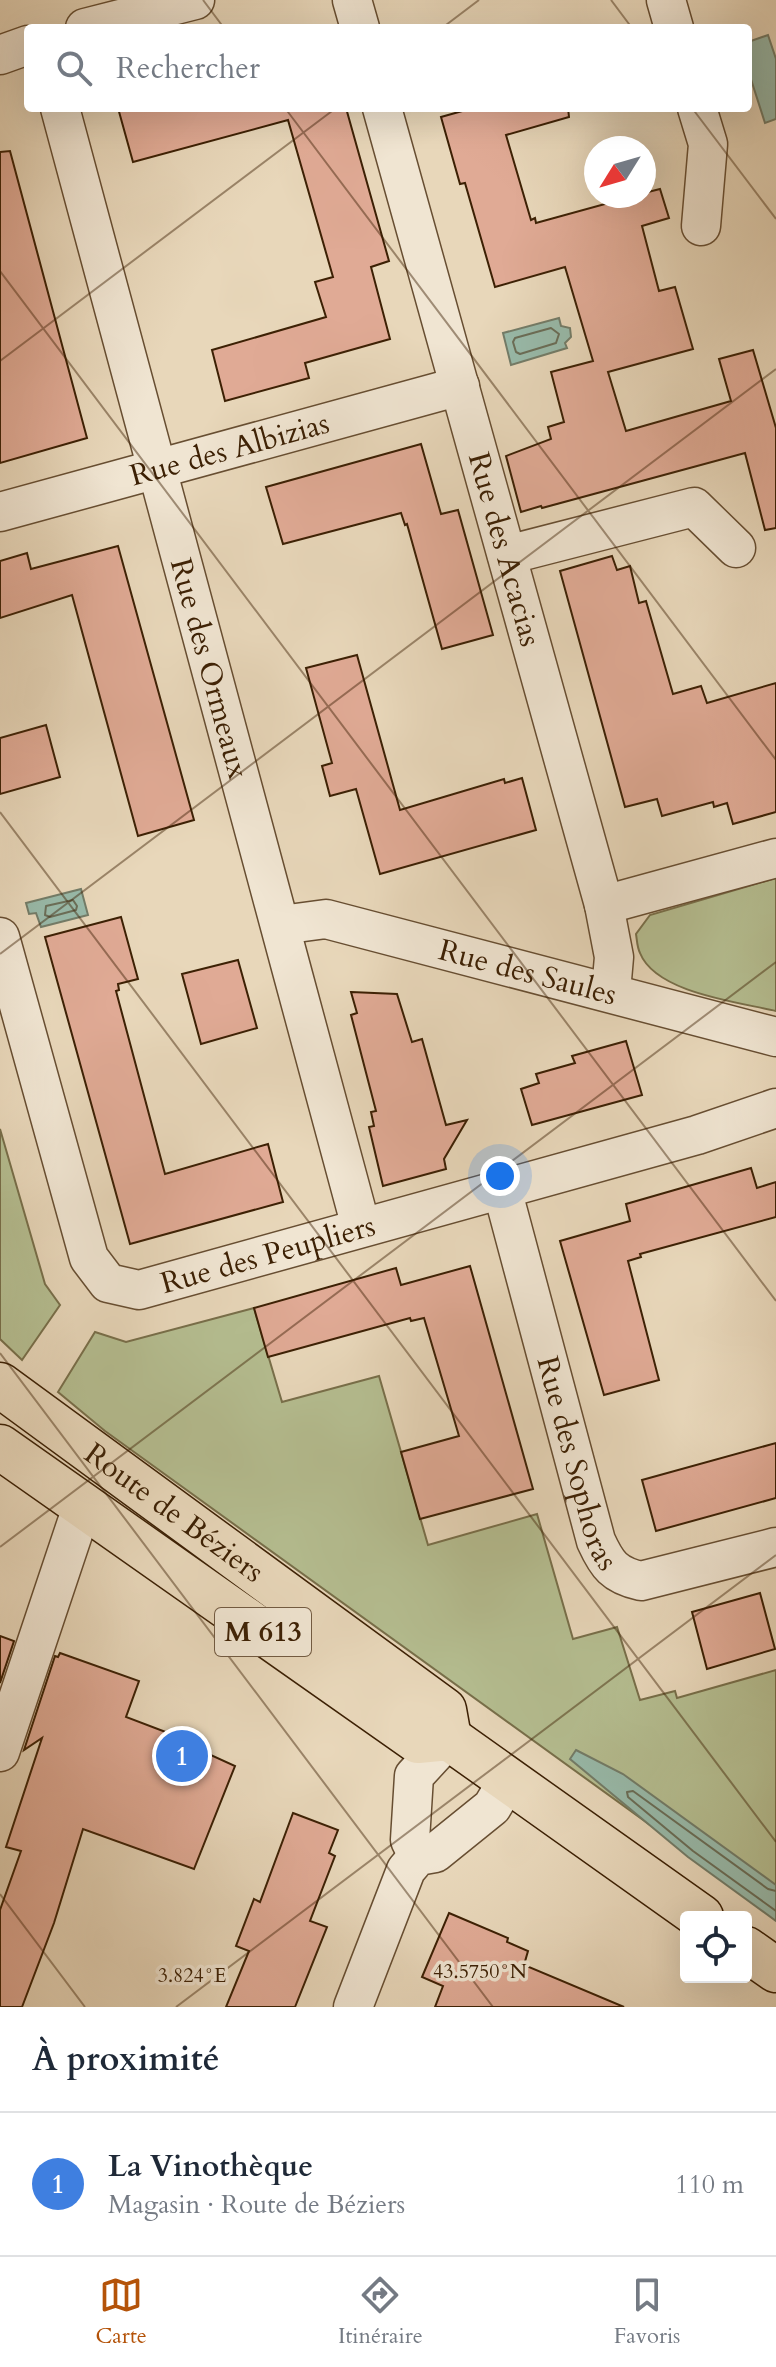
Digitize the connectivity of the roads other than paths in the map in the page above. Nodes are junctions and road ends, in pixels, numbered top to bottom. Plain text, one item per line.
1 (352, 0) edge
2 (666, 0) edge
3 (173, 3) edge
4 (99, 24) edge
5 (359, 24) edge
6 (673, 24) edge
7 (24, 46) edge
8 (0, 55) edge
9 (61, 112) edge
10 (383, 112) edge
11 (698, 112) edge
12 (701, 226) dead end
13 (460, 386) junction
14 (155, 470) junction
15 (0, 512) edge
16 (736, 548) dead end
17 (507, 555) junction
18 (776, 858) edge
19 (604, 905) junction
20 (281, 925) junction
21 (0, 937) edge
22 (611, 991) junction
23 (776, 1037) edge
24 (776, 1108) edge
25 (502, 1189) junction
26 (361, 1227) junction
27 (0, 1385) edge
28 (0, 1447) edge
29 (112, 1467) junction
30 (82, 1507) junction
31 (776, 1547) edge
32 (449, 1738) junction
33 (0, 1752) edge
34 (508, 1780) junction
35 (418, 1856) junction
36 (693, 1911) edge
37 (752, 1953) edge
38 (776, 1970) edge
39 (353, 2007) edge

1 - 5 street
2 - 6 street
3 - 4 street
7 - 8 street
9 - 14 street, Rue des Ormeaux
10 - 13 street, Rue des Acacias
11 - 12 street
13 - 14 street, Rue des Albizias
13 - 17 street, Rue des Acacias
14 - 15 street, Rue des Albizias
14 - 20 street, Rue des Ormeaux
16 - 17 street
17 - 19 street, Rue des Acacias
18 - 19 street
19 - 22 street, Rue des Acacias
20 - 22 street, Rue des Saules
20 - 26 street, Rue des Ormeaux
21 - 26 street, Rue des Peupliers
22 - 23 street, Rue des Saules
24 - 25 street, Rue des Peupliers
25 - 26 street, Rue des Peupliers
25 - 31 street, Rue des Sophoras
27 - 29 main road, Route de Béziers / M 613
28 - 30 main road, Route de Béziers / M 613
29 - 30 main road
29 - 32 main road, Route de Béziers / M 613
30 - 32 main road, Route de Béziers / M 613
30 - 33 street
32 - 34 main road
32 - 35 street
34 - 35 street
34 - 36 main road
35 - 39 street
37 - 38 main road

